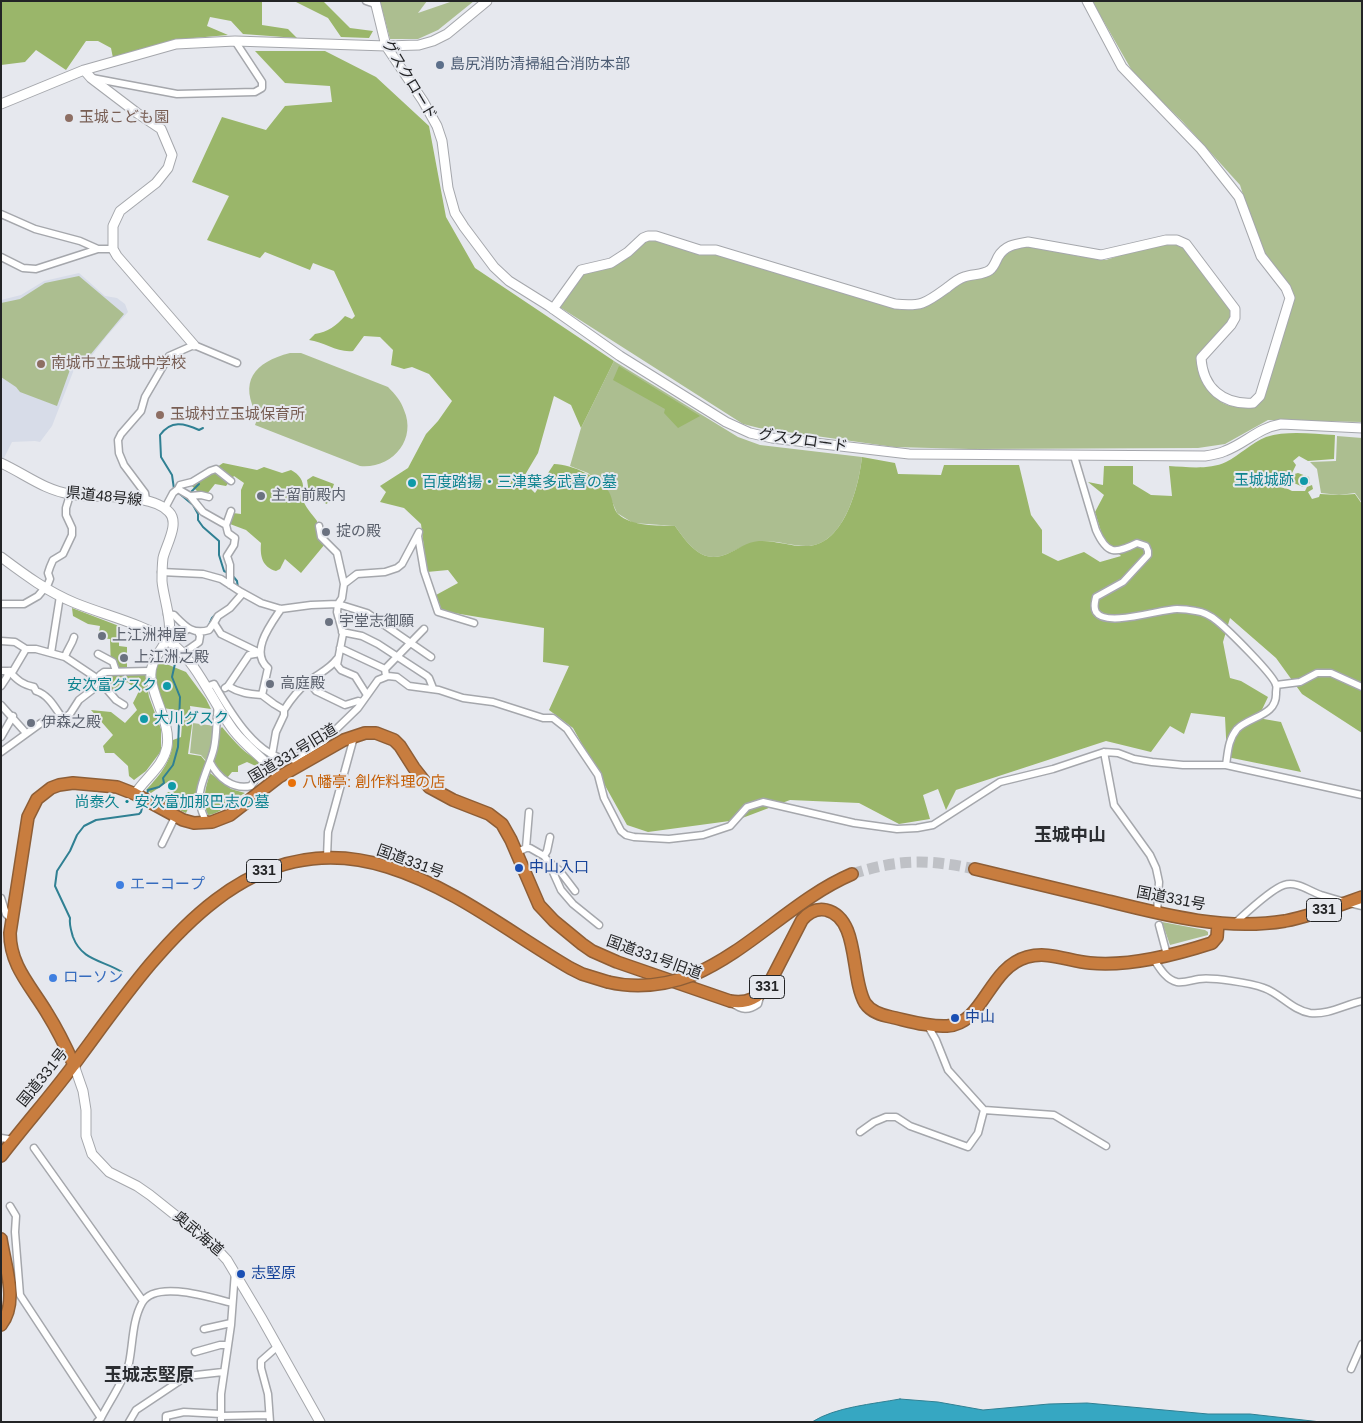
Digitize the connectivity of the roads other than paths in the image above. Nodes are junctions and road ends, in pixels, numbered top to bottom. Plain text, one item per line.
1 (366, 1) edge
2 (487, 1) edge
3 (1087, 1) edge
4 (375, 3) edge
5 (235, 41) junction
6 (386, 46) junction
7 (84, 70) junction
8 (91, 78) junction
9 (1, 104) edge
10 (1, 214) edge
11 (113, 248) junction
12 (98, 249) junction
13 (1, 256) edge
14 (553, 308) junction
15 (194, 345) junction
16 (237, 363) dead end
17 (1362, 428) edge
18 (1074, 456) junction
19 (1, 464) edge
20 (231, 481) dead end
21 (177, 491) junction
22 (70, 494) junction
23 (190, 496) junction
24 (209, 497) dead end
25 (146, 500) junction
26 (165, 508) junction
27 (230, 512) dead end
28 (226, 524) junction
29 (319, 526) dead end
30 (1, 557) edge
31 (162, 572) junction
32 (231, 584) junction
33 (344, 584) junction
34 (44, 588) junction
35 (242, 593) junction
36 (60, 596) junction
37 (1, 604) edge
38 (338, 604) junction
39 (281, 609) junction
40 (167, 614) junction
41 (214, 623) junction
42 (474, 624) dead end
43 (424, 629) dead end
44 (192, 631) junction
45 (342, 632) junction
46 (74, 638) dead end
47 (1, 641) edge
48 (168, 641) junction
49 (410, 642) junction
50 (340, 648) junction
51 (26, 650) junction
52 (51, 653) junction
53 (260, 653) junction
54 (98, 654) dead end
55 (182, 654) junction
56 (398, 656) junction
57 (65, 657) junction
58 (431, 657) dead end
59 (338, 658) junction
60 (6, 671) edge
61 (116, 671) junction
62 (150, 671) junction
63 (385, 673) junction
64 (98, 679) junction
65 (308, 681) junction
66 (1276, 685) junction
67 (1, 686) edge
68 (228, 686) junction
69 (206, 687) junction
70 (1362, 687) edge
71 (433, 688) junction
72 (219, 693) junction
73 (262, 694) junction
74 (367, 695) junction
75 (362, 702) junction
76 (1, 705) edge
77 (124, 705) dead end
78 (218, 705) junction
79 (345, 705) junction
80 (284, 710) junction
81 (350, 715) junction
82 (12, 716) junction
83 (63, 719) junction
84 (26, 733) junction
85 (354, 736) junction
86 (1, 737) edge
87 (1, 752) edge
88 (1104, 752) junction
89 (272, 755) junction
90 (210, 762) junction
91 (296, 763) junction
92 (1226, 765) junction
93 (279, 777) junction
94 (255, 780) dead end
95 (1362, 795) edge
96 (142, 798) junction
97 (529, 812) dead end
98 (175, 816) junction
99 (207, 823) junction
100 (550, 837) dead end
101 (162, 844) dead end
102 (521, 851) junction
103 (327, 857) junction
104 (546, 859) junction
105 (975, 869) tunnel mouth
106 (852, 874) tunnel mouth
107 (575, 891) dead end
108 (1362, 897) edge
109 (1, 898) edge
110 (1345, 903) junction
111 (1362, 906) edge
112 (1158, 919) junction
113 (12, 920) junction
114 (1218, 923) junction
115 (1235, 924) junction
116 (599, 925) dead end
117 (1167, 955) junction
118 (1153, 958) junction
119 (1362, 1001) edge
120 (928, 1026) junction
121 (74, 1065) junction
122 (984, 1110) junction
123 (860, 1132) dead end
124 (1, 1138) edge
125 (13, 1140) junction
126 (1106, 1146) dead end
127 (34, 1148) dead end
128 (1, 1156) edge
129 (10, 1206) dead end
130 (1, 1239) edge
131 (235, 1272) junction
132 (142, 1301) junction
133 (232, 1303) junction
134 (232, 1323) junction
135 (1, 1325) edge
136 (204, 1329) dead end
137 (1362, 1344) edge
138 (228, 1345) junction
139 (278, 1346) junction
140 (195, 1352) dead end
141 (1351, 1369) dead end
142 (223, 1372) junction
143 (221, 1417) edge
144 (270, 1419) edge
145 (99, 1420) edge
146 (129, 1422) edge
147 (166, 1422) edge
148 (320, 1422) edge

1 - 4 street
2 - 6 street
3 - 14 street
4 - 6 street, グスクロード
5 - 6 street
5 - 7 street
5 - 8 street
6 - 14 street, グスクロード
7 - 8 street
7 - 9 street
8 - 11 street
10 - 12 street
11 - 12 street
11 - 15 street
12 - 13 street
14 - 18 street, グスクロード
15 - 16 street
15 - 25 street
17 - 18 street, グスクロード
18 - 66 street
19 - 22 street, 県道48号線
20 - 21 street
21 - 23 street
21 - 26 street
22 - 25 street, 県道48号線
22 - 34 street
23 - 24 street
23 - 28 street
25 - 26 street, 県道48号線
26 - 31 street
27 - 28 street
28 - 32 street
29 - 33 street
30 - 34 street
31 - 32 street
31 - 40 street
32 - 35 street
33 - 38 street
33 - 42 street
34 - 36 street
34 - 37 street
35 - 39 street
35 - 41 street
36 - 48 street
36 - 52 street
38 - 39 street
38 - 45 street
38 - 49 street
39 - 53 street
40 - 44 street
40 - 48 street
41 - 44 street
41 - 53 street
43 - 49 street
44 - 48 street
44 - 55 street
45 - 50 street
45 - 56 street
46 - 57 street
47 - 51 street
48 - 55 street
48 - 62 street
49 - 56 street
49 - 58 street
50 - 59 street
50 - 63 street
51 - 52 street
51 - 60 street
52 - 57 street
53 - 68 street
53 - 73 street
54 - 61 street
55 - 69 street
56 - 63 street
56 - 71 street
57 - 64 street
59 - 65 street
59 - 74 street
60 - 67 street
60 - 83 street
61 - 62 street
61 - 64 street
62 - 96 street
63 - 71 street
63 - 74 street
64 - 77 street
64 - 83 street
65 - 79 street
65 - 80 street
66 - 70 street
66 - 92 street
68 - 72 street
68 - 73 street
69 - 72 street
69 - 78 street
71 - 88 street
72 - 89 street
73 - 80 street
74 - 75 street
75 - 79 street
75 - 81 street
76 - 82 street
78 - 90 street
78 - 93 street
79 - 81 street
80 - 89 street
81 - 91 street
82 - 84 street
82 - 86 street
83 - 84 street
84 - 87 street
85 - 91 highway, 国道331号旧道 / 331
85 - 102 highway, 国道331号旧道 / 331
85 - 103 street
88 - 92 street
88 - 112 street
89 - 91 street
90 - 94 street
90 - 99 street
91 - 93 highway, 国道331号旧道 / 331
92 - 95 street
93 - 99 highway, 国道331号旧道 / 331
96 - 98 highway, 国道331号旧道 / 331
96 - 113 highway, 国道331号旧道 / 331
97 - 102 street
98 - 99 highway, 国道331号旧道 / 331
98 - 101 street
100 - 104 street
102 - 104 street
102 - 120 highway, 国道331号旧道 / 331
103 - 106 highway, 国道331号 / 331, bridge
103 - 121 highway, 国道331号 / 331
104 - 107 street
104 - 116 street
105 - 112 highway, 国道331号 / 331
108 - 110 highway, 国道331号 / 331
109 - 113 street
110 - 111 street
110 - 115 highway, 国道331号 / 331
110 - 115 street
112 - 114 highway, 国道331号 / 331
112 - 117 street
113 - 121 highway, 国道331号旧道 / 331
114 - 115 highway, 国道331号 / 331
114 - 117 highway, 国道331号旧道 / 331
117 - 118 highway, 国道331号旧道 / 331
118 - 119 street
118 - 120 highway, 国道331号旧道 / 331
120 - 122 street
121 - 125 highway, 国道331号 / 331
121 - 131 street, 奥武海道
122 - 123 street
122 - 126 street
124 - 125 street
125 - 128 highway, 国道331号 / 331
127 - 132 street
129 - 145 street
130 - 135 highway
131 - 133 street
131 - 139 street, 奥武海道
132 - 133 street
132 - 145 street
133 - 134 street
134 - 136 street
134 - 138 street
137 - 141 street
138 - 140 street
138 - 142 street
139 - 144 street
139 - 148 street, 奥武海道
142 - 143 street
142 - 146 street
143 - 144 street
143 - 147 street

